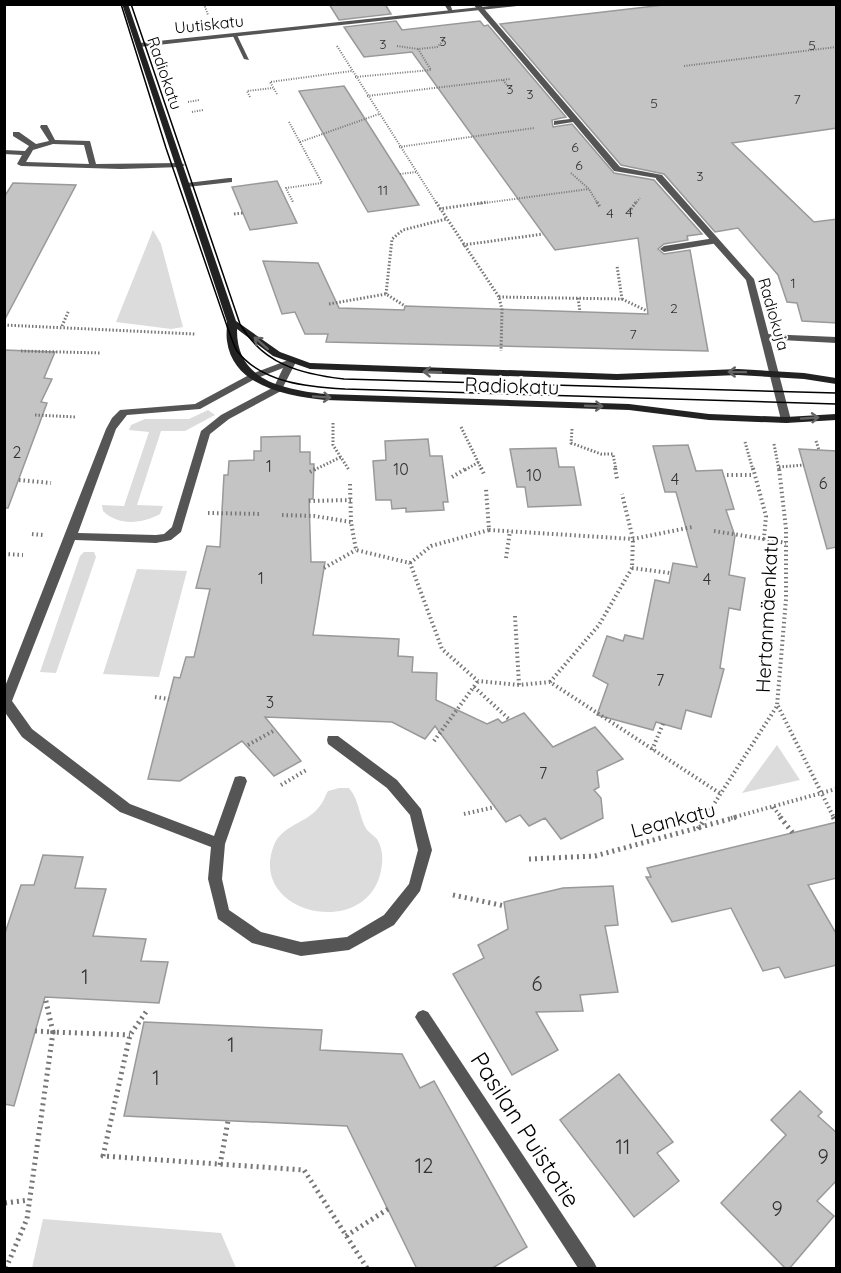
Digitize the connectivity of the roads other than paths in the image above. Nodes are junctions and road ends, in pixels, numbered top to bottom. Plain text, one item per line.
1 (125, 4) edge
2 (447, 4) edge
3 (532, 4) edge
4 (478, 7) edge
5 (451, 11) junction
6 (234, 34) junction
7 (140, 45) junction
8 (247, 59) dead end
9 (575, 120) junction
10 (556, 123) dead end
11 (44, 127) dead end
12 (16, 135) dead end
13 (53, 142) junction
14 (31, 150) junction
15 (4, 152) edge
16 (181, 165) junction
17 (93, 166) junction
18 (229, 180) dead end
19 (187, 185) junction
20 (715, 241) junction
21 (664, 249) dead end
22 (232, 322) junction
23 (766, 337) junction
24 (837, 340) edge
25 (291, 362) junction
26 (776, 374) junction
27 (252, 376) junction
28 (837, 381) edge
29 (278, 389) junction
30 (837, 417) edge
31 (786, 420) junction
32 (71, 536) junction
33 (5, 704) edge
34 (333, 740) dead end
35 (240, 781) dead end
36 (218, 844) junction
37 (423, 1017) dead end
38 (588, 1269) edge

1 - 7 street, Radiokatu
2 - 5 street
3 - 4 street, Uutiskatu
4 - 5 street, Uutiskatu
4 - 9 street
5 - 6 street, Uutiskatu
6 - 7 street, Uutiskatu
6 - 8 street
7 - 16 street, Radiokatu
9 - 10 street
9 - 20 street, Radiokuja
11 - 13 street
12 - 14 street
13 - 14 street
13 - 17 street
14 - 15 street
14 - 17 street
16 - 17 street
16 - 19 street, Radiokatu
18 - 19 street
19 - 22 street, Radiokatu
20 - 21 street
20 - 23 street, Radiokuja
25 -> 22 street, Radiokatu
22 - 27 street, Radiokatu
23 - 24 street
23 - 26 street, Radiokuja
26 -> 25 street, Radiokatu
25 - 27 street
25 - 29 street
26 - 28 street, Radiokatu
26 - 31 street, Radiokuja
27 - 29 street, Radiokatu
27 - 32 street
29 -> 31 street, Radiokatu
29 - 32 street
31 -> 30 street, Radiokatu
32 - 33 street
33 - 36 street
34 - 36 street
35 - 36 street
37 - 38 street, Pasilan Puistotie

